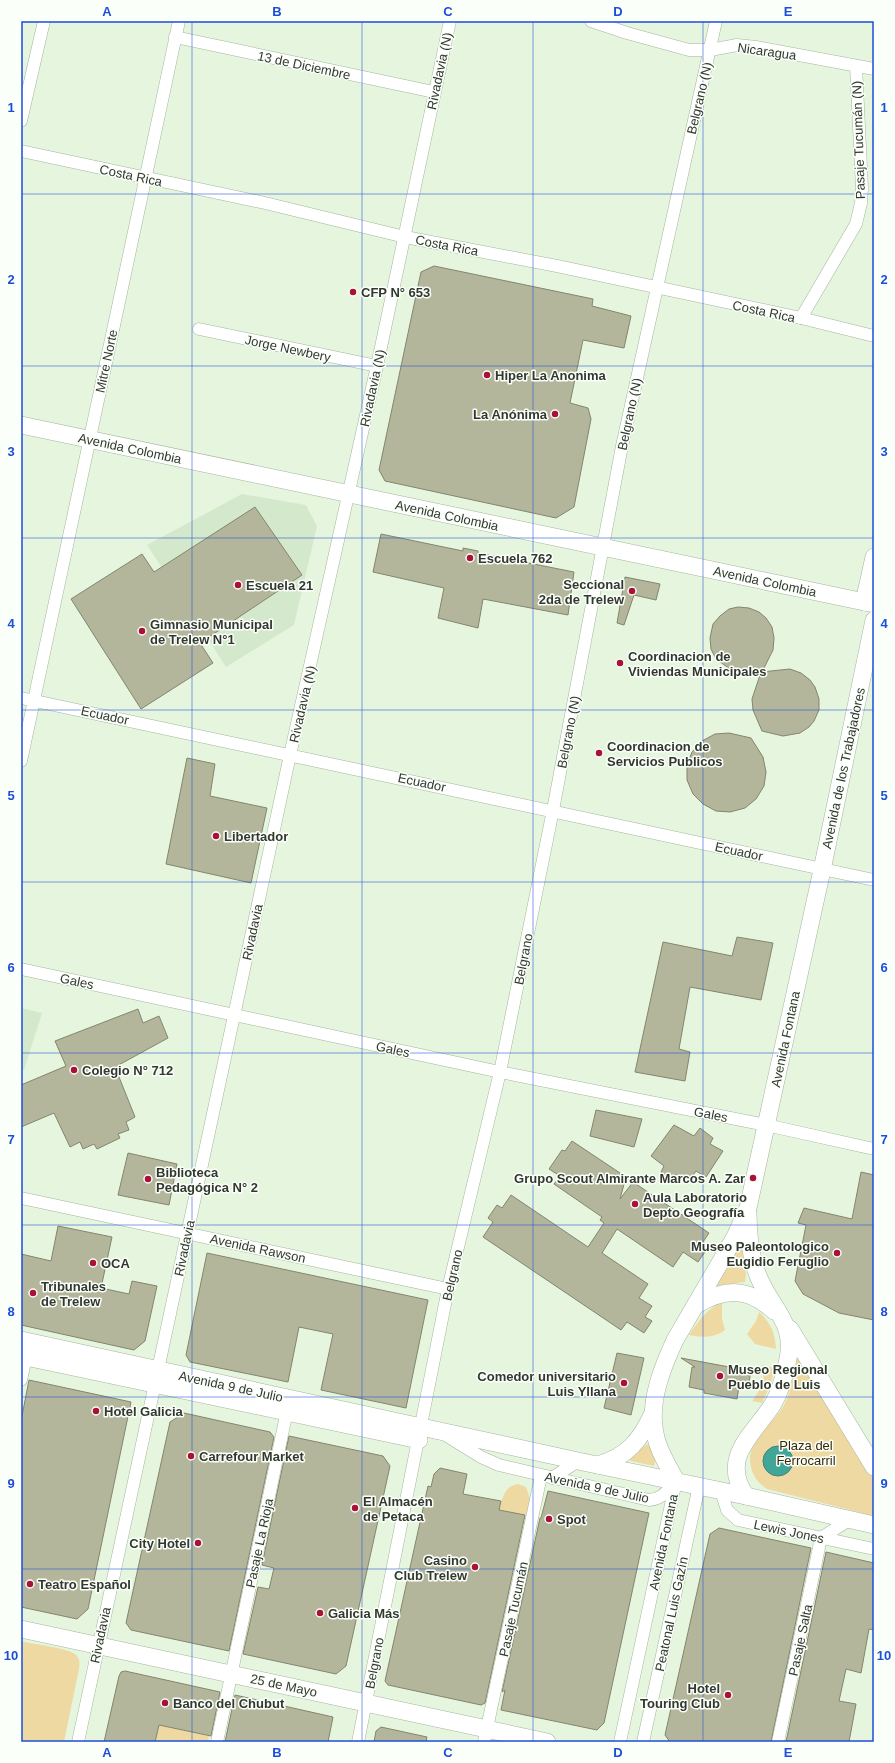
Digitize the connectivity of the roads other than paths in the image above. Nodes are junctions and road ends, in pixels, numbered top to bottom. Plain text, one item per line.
1 (44, 21) edge
2 (179, 21) edge
3 (450, 21) edge
4 (591, 21) edge
5 (716, 21) edge
6 (175, 37) junction
7 (710, 50) junction
8 (873, 65) edge
9 (856, 66) junction
10 (434, 92) junction
11 (21, 121) edge
12 (21, 151) edge
13 (146, 179) junction
14 (405, 237) junction
15 (657, 288) junction
16 (801, 318) junction
17 (199, 329) dead end
18 (874, 336) edge
19 (377, 366) junction
20 (21, 425) edge
21 (89, 439) junction
22 (349, 494) junction
23 (603, 547) junction
24 (874, 557) edge
25 (869, 603) edge
26 (874, 620) edge
27 (21, 698) edge
28 (35, 700) junction
29 (290, 755) junction
30 (21, 761) edge
31 (553, 810) junction
32 (822, 870) junction
33 (874, 880) edge
34 (21, 969) edge
35 (235, 1014) junction
36 (500, 1072) junction
37 (766, 1125) junction
38 (874, 1149) edge
39 (21, 1198) edge
40 (748, 1208) junction
41 (187, 1233) junction
42 (448, 1289) junction
43 (696, 1305) junction
44 (784, 1320) junction
45 (21, 1340) edge
46 (23, 1356) edge
47 (158, 1377) junction
48 (21, 1380) edge
49 (287, 1411) junction
50 (653, 1413) junction
51 (442, 1432) junction
52 (420, 1434) junction
53 (578, 1461) junction
54 (598, 1465) junction
55 (874, 1466) edge
56 (547, 1477) junction
57 (676, 1481) junction
58 (699, 1486) junction
59 (721, 1491) junction
60 (746, 1496) junction
61 (849, 1520) junction
62 (874, 1525) edge
63 (821, 1538) junction
64 (874, 1549) edge
65 (21, 1629) edge
66 (98, 1645) junction
67 (231, 1674) junction
68 (366, 1703) junction
69 (486, 1736) edge
70 (78, 1742) edge
71 (217, 1742) edge
72 (358, 1742) edge
73 (547, 1742) edge
74 (620, 1742) edge
75 (643, 1742) edge
76 (778, 1742) edge

1 - 11 street
2 - 6 street, Mitre Norte
3 - 10 street, Rivadavia (N)
4 - 7 street, Nicaragua
5 - 7 street, Belgrano (N)
6 - 10 street, 13 de Diciembre
6 - 13 street, Mitre Norte
7 - 9 street, Nicaragua
7 - 15 street, Belgrano (N)
8 - 9 street, Nicaragua
9 - 16 street, Pasaje Tucumán (N)
10 - 14 street, Rivadavia (N)
12 - 13 street, Costa Rica
13 - 14 street, Costa Rica
13 - 21 street, Mitre Norte
14 - 15 street, Costa Rica
14 - 19 street, Rivadavia (N)
15 - 16 street, Costa Rica
15 - 23 street, Belgrano (N)
16 - 18 street, Costa Rica
17 - 19 street, Jorge Newbery
19 - 22 street, Rivadavia (N)
20 - 21 street, Avenida Colombia
21 - 22 street, Avenida Colombia
21 - 28 street, Mitre Norte
22 - 23 street, Avenida Colombia
22 - 29 street, Rivadavia (N)
23 - 25 street, Avenida Colombia
23 - 31 street, Belgrano (N)
24 - 25 street
26 - 32 street, Avenida de los Trabajadores
27 - 28 street, Ecuador
28 - 29 street, Ecuador
28 - 30 street, Mitre Norte
29 - 31 street, Ecuador
29 - 35 street, Rivadavia
31 - 32 street, Ecuador
31 - 36 street, Belgrano
32 - 33 street, Ecuador
32 - 37 street, Avenida Fontana
34 - 35 street, Gales
35 - 36 street, Gales
35 - 41 street, Rivadavia
36 - 37 street, Gales
36 - 42 street, Belgrano
37 - 38 street, Gales
37 - 40 street, Avenida Fontana
39 - 41 street, Avenida Rawson
40 - 43 street, Avenida Fontana
40 - 44 street, Avenida Fontana
41 - 42 street, Avenida Rawson
41 - 47 street, Rivadavia
42 - 52 street, Belgrano
43 - 44 street, Avenida Fontana
43 - 50 street, Avenida Fontana
44 - 55 street
44 - 60 street, Avenida Fontana
45 - 47 street, Avenida 9 de Julio
46 - 47 street, Avenida 9 de Julio
46 - 48 street
47 - 49 street, Avenida 9 de Julio
47 - 52 street, Avenida 9 de Julio
47 - 66 street, Rivadavia
49 - 52 street, Avenida 9 de Julio
49 - 67 street, Pasaje La Rioja
50 - 54 street, Avenida 9 de Julio
50 - 57 street, Avenida Fontana
51 - 52 street, Avenida 9 de Julio
51 - 53 street, Avenida 9 de Julio
51 - 56 street, Avenida 9 de Julio
52 - 68 street, Belgrano
53 - 54 street, Avenida 9 de Julio
53 - 56 street
54 - 57 street, Avenida 9 de Julio
56 - 57 street, Avenida 9 de Julio
56 - 69 street, Pasaje Tucumán
57 - 58 street, Lewis Jones
57 - 74 street, Avenida Fontana
58 - 59 street, Lewis Jones
58 - 75 street, Peatonal Luis Gazín
59 - 60 street, Lewis Jones
59 - 63 street, Lewis Jones
60 - 61 street, Lewis Jones
61 - 62 street, Lewis Jones
61 - 63 street
63 - 64 street, Lewis Jones
63 - 76 street, Pasaje Salta
65 - 66 street, 25 de Mayo
66 - 67 street, 25 de Mayo
66 - 70 street, Rivadavia
67 - 68 street, 25 de Mayo
67 - 71 street, Pasaje La Rioja
68 - 69 street, 25 de Mayo
68 - 72 street, Belgrano
69 - 73 street, 25 de Mayo

